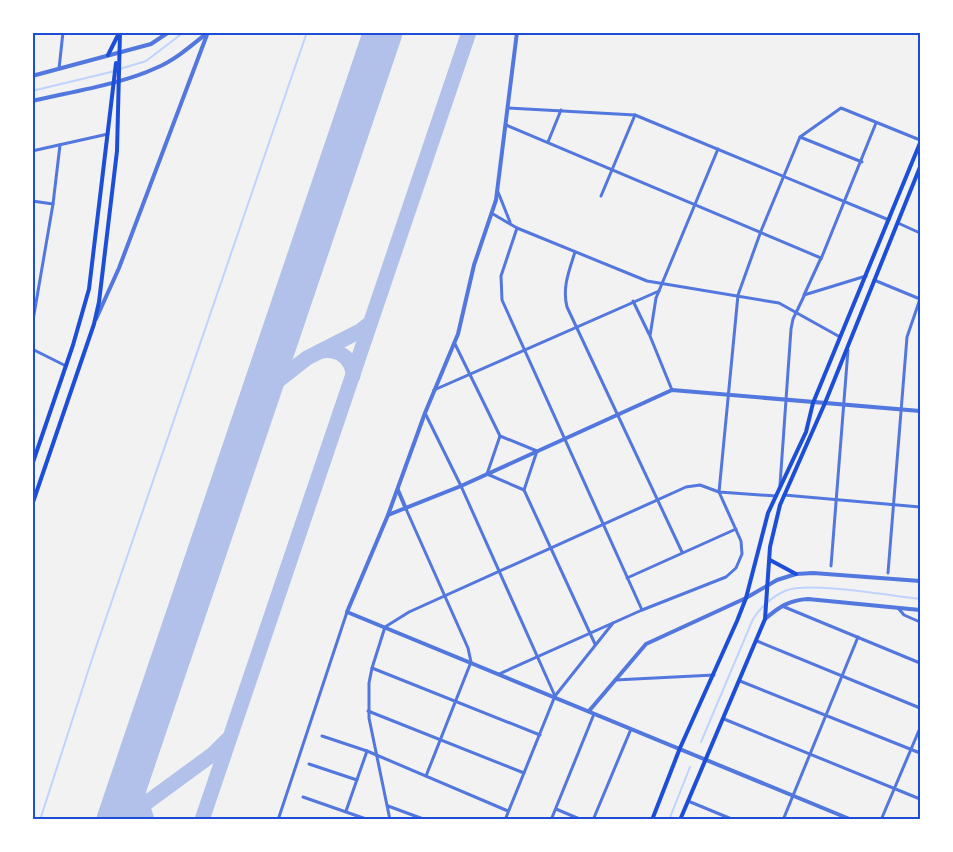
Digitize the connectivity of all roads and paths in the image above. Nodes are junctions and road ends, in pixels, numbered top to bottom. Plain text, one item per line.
1 (63, 32) edge
2 (120, 32) edge
3 (169, 32) edge
4 (208, 32) edge
5 (517, 32) edge
6 (118, 53) junction
7 (108, 55) junction
8 (59, 69) junction
9 (116, 74) junction
10 (32, 76) edge
11 (118, 80) junction
12 (112, 82) junction
13 (32, 101) edge
14 (508, 108) junction
15 (561, 110) junction
16 (635, 115) junction
17 (876, 123) junction
18 (506, 125) junction
19 (108, 134) junction
20 (800, 137) junction
21 (548, 142) junction
22 (920, 142) edge
23 (60, 145) junction
24 (718, 149) junction
25 (32, 151) edge
26 (862, 162) junction
27 (920, 166) edge
28 (612, 170) junction
29 (783, 176) junction
30 (498, 192) junction
31 (601, 196) dead end
32 (32, 200) edge
33 (846, 202) junction
34 (53, 204) junction
35 (695, 204) junction
36 (493, 214) junction
37 (889, 220) junction
38 (510, 223) junction
39 (898, 223) junction
40 (517, 228) junction
41 (761, 231) junction
42 (920, 233) edge
43 (575, 252) junction
44 (821, 258) junction
45 (866, 276) junction
46 (874, 280) junction
47 (662, 284) junction
48 (659, 290) junction
49 (738, 295) junction
50 (804, 296) junction
51 (32, 297) edge
52 (38, 299) junction
53 (920, 299) edge
54 (633, 301) junction
55 (796, 312) junction
56 (94, 324) junction
57 (32, 326) edge
58 (578, 327) junction
59 (650, 336) junction
60 (840, 337) junction
61 (455, 344) junction
62 (848, 345) junction
63 (32, 350) edge
64 (526, 351) junction
65 (66, 366) junction
66 (471, 375) junction
67 (434, 390) junction
68 (672, 390) junction
69 (729, 395) junction
70 (786, 400) junction
71 (813, 403) junction
72 (825, 404) junction
73 (844, 405) junction
74 (901, 409) junction
75 (920, 411) edge
76 (425, 413) junction
77 (618, 414) junction
78 (500, 436) junction
79 (565, 439) junction
80 (537, 451) junction
81 (32, 465) edge
82 (487, 474) junction
83 (461, 486) junction
84 (780, 486) junction
85 (398, 490) junction
86 (524, 490) junction
87 (720, 492) junction
88 (784, 495) junction
89 (776, 496) junction
90 (657, 499) junction
91 (836, 499) junction
92 (33, 504) edge
93 (894, 504) junction
94 (920, 507) edge
95 (406, 509) junction
96 (388, 515) junction
97 (604, 525) junction
98 (736, 529) junction
99 (551, 548) junction
100 (682, 552) junction
101 (770, 560) junction
102 (831, 566) dead end
103 (499, 572) junction
104 (888, 573) dead end
105 (796, 574) junction
106 (627, 578) junction
107 (920, 581) edge
108 (769, 583) junction
109 (445, 597) junction
110 (746, 598) junction
111 (781, 606) junction
112 (898, 608) junction
113 (642, 610) junction
114 (920, 610) edge
115 (348, 612) junction
116 (765, 620) junction
117 (614, 622) junction
118 (920, 622) edge
119 (385, 627) junction
120 (590, 634) junction
121 (858, 637) junction
122 (757, 641) junction
123 (595, 644) junction
124 (537, 657) junction
125 (472, 662) junction
126 (920, 663) edge
127 (372, 668) junction
128 (499, 674) junction
129 (714, 675) junction
130 (842, 676) junction
131 (614, 680) junction
132 (740, 680) junction
133 (555, 696) junction
134 (455, 701) junction
135 (920, 708) edge
136 (368, 711) junction
137 (590, 711) junction
138 (594, 713) junction
139 (826, 714) junction
140 (724, 719) junction
141 (631, 728) junction
142 (920, 728) edge
143 (540, 735) junction
144 (322, 736) dead end
145 (440, 739) junction
146 (680, 748) junction
147 (912, 749) junction
148 (368, 751) junction
149 (920, 753) edge
150 (810, 754) junction
151 (377, 755) junction
152 (705, 760) junction
153 (310, 764) dead end
154 (524, 773) junction
155 (426, 776) junction
156 (357, 780) junction
157 (894, 788) junction
158 (794, 795) junction
159 (303, 797) dead end
160 (920, 799) edge
161 (688, 801) junction
162 (388, 806) junction
163 (556, 809) junction
164 (346, 811) junction
165 (508, 811) junction
166 (278, 820) edge
167 (369, 820) edge
168 (390, 820) edge
169 (426, 820) edge
170 (504, 820) edge
171 (551, 820) edge
172 (582, 820) edge
173 (593, 820) edge
174 (652, 820) edge
175 (680, 820) edge
176 (734, 820) edge
177 (783, 820) edge
178 (852, 820) edge
179 (881, 820) edge

1 - 8 street
2 - 6 main road
2 - 7 main road
3 - 6 street
4 - 11 street
4 - 56 street
5 - 14 street
6 - 7 street
6 - 9 main road
7 - 8 street
8 - 10 street
9 - 11 main road
9 - 12 main road
11 - 12 street
11 - 56 main road
12 - 13 street
12 - 19 main road
14 - 15 street
14 - 18 street
15 - 16 street
15 - 21 street
16 - 24 street
16 - 28 street
17 - 20 street
17 - 22 street
17 - 26 street
18 - 21 street
18 - 30 street
19 - 23 street
19 - 65 main road
20 - 26 street
20 - 29 street
21 - 28 street
22 - 37 main road
23 - 25 street
23 - 34 street
24 - 29 street
24 - 35 street
26 - 33 street
27 - 39 main road
28 - 31 street
28 - 35 street
29 - 33 street
29 - 41 street
30 - 36 street
30 - 38 street
32 - 34 street
33 - 37 street
33 - 44 street
34 - 52 street
35 - 41 street
35 - 47 street
36 - 38 street
36 - 61 street
37 - 45 main road
38 - 40 street
39 - 42 street
39 - 46 main road
40 - 43 street
40 - 64 street
41 - 44 street
41 - 49 street
43 - 47 street
43 - 58 street
44 - 50 street
45 - 50 street
45 - 60 main road
46 - 53 street
46 - 62 main road
47 - 48 street
47 - 49 street
48 - 54 street
48 - 59 street
49 - 55 street
49 - 69 street
50 - 55 street
51 - 52 street
52 - 57 street
53 - 74 street
54 - 58 street
54 - 59 street
55 - 60 street
55 - 70 street
56 - 92 main road
58 - 64 street
58 - 77 street
59 - 68 street
60 - 71 main road
61 - 66 street
61 - 67 street
62 - 72 main road
62 - 73 street
63 - 65 street
64 - 66 street
64 - 79 street
65 - 81 main road
66 - 67 street
66 - 78 street
67 - 76 street
68 - 69 street
68 - 77 street
69 - 70 street
69 - 87 street
70 - 71 street
70 - 84 street
71 - 72 street
71 - 84 main road
72 - 73 street
72 - 88 main road
73 - 74 street
73 - 91 street
74 - 75 street
74 - 93 street
76 - 83 street
76 - 85 street
77 - 79 street
77 - 90 street
78 - 80 street
78 - 82 street
79 - 80 street
79 - 97 street
80 - 82 street
80 - 86 street
82 - 83 street
82 - 86 street
83 - 95 street
83 - 103 street
84 - 89 main road
85 - 95 street
85 - 96 street
86 - 99 street
87 - 89 street
87 - 90 street
87 - 98 street
88 - 91 street
88 - 101 main road
89 - 110 main road
90 - 97 street
90 - 100 street
91 - 93 street
91 - 102 street
93 - 94 street
93 - 104 street
95 - 96 street
95 - 109 street
96 - 115 street
97 - 99 street
97 - 106 street
98 - 100 street
98 - 113 street
99 - 103 street
99 - 120 street
100 - 106 street
101 - 105 main road
101 - 108 main road
103 - 109 street
103 - 124 street
105 - 107 street
105 - 108 street
106 - 113 street
108 - 110 street
108 - 116 main road
109 - 119 street
109 - 125 street
110 - 129 main road
110 - 131 street
111 - 112 street
111 - 116 street
111 - 121 street
112 - 114 street
112 - 118 street
113 - 117 street
115 - 119 street
115 - 166 street
116 - 122 main road
117 - 120 street
117 - 123 street
119 - 125 street
119 - 127 street
120 - 123 street
120 - 124 street
121 - 126 street
121 - 130 street
122 - 130 street
122 - 132 main road
123 - 133 street
124 - 128 street
124 - 133 street
125 - 128 street
125 - 134 street
127 - 134 street
127 - 136 street
128 - 133 street
129 - 131 street
129 - 146 main road
130 - 135 street
130 - 139 street
131 - 137 street
132 - 139 street
132 - 140 main road
133 - 137 street
133 - 143 street
134 - 143 street
134 - 145 street
136 - 145 street
136 - 151 street
137 - 138 street
138 - 141 street
138 - 163 street
139 - 147 street
139 - 150 street
140 - 150 street
140 - 152 main road
141 - 146 street
141 - 173 street
142 - 147 street
143 - 154 street
144 - 148 street
145 - 154 street
145 - 155 street
146 - 152 street
146 - 174 main road
147 - 149 street
147 - 157 street
148 - 151 street
148 - 156 street
150 - 157 street
150 - 158 street
151 - 155 street
151 - 162 street
152 - 158 street
152 - 161 main road
153 - 156 street
154 - 165 street
155 - 165 street
156 - 164 street
157 - 160 street
157 - 179 street
158 - 177 street
158 - 178 street
159 - 164 street
161 - 175 main road
161 - 176 street
162 - 168 street
162 - 169 street
163 - 171 street
163 - 172 street
164 - 167 street
165 - 170 street

